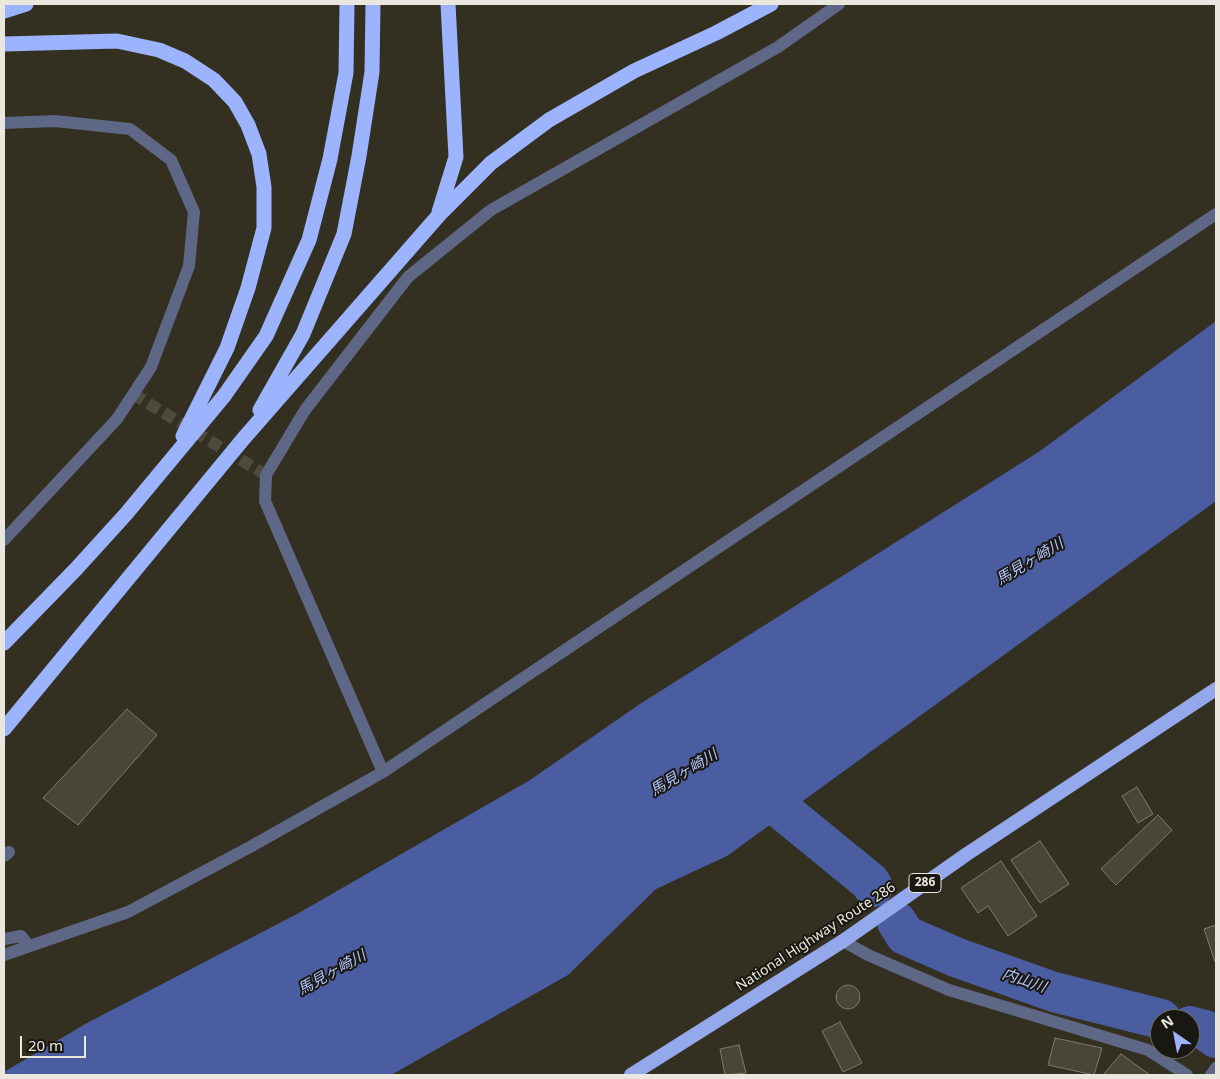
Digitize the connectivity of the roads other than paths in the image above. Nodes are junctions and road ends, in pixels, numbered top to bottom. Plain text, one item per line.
1 (26, 4) edge
2 (347, 4) edge
3 (373, 4) edge
4 (448, 4) edge
5 (771, 4) edge
6 (838, 4) edge
7 (4, 11) edge
8 (4, 44) edge
9 (4, 123) edge
10 (1216, 214) edge
11 (439, 215) junction
12 (244, 438) junction
13 (173, 457) junction
14 (4, 540) edge
15 (4, 644) edge
16 (1216, 690) edge
17 (4, 729) edge
18 (382, 772) junction
19 (4, 939) edge
20 (843, 941) junction
21 (28, 946) junction
22 (4, 955) edge
23 (1216, 1068) edge
24 (632, 1075) edge
25 (1187, 1075) edge
26 (1211, 1075) edge

1 - 7 highway
2 - 13 highway
3 - 12 highway
4 - 11 highway
5 - 11 highway
6 - 18 street
8 - 13 highway
9 - 14 street
10 - 18 street
11 - 12 highway
12 - 17 highway
13 - 15 highway
16 - 20 highway, National Highway Route 286 / 286
18 - 21 street
19 - 21 street
20 - 24 highway, National Highway Route 286 / 286
20 - 25 street
21 - 22 street
23 - 26 street

